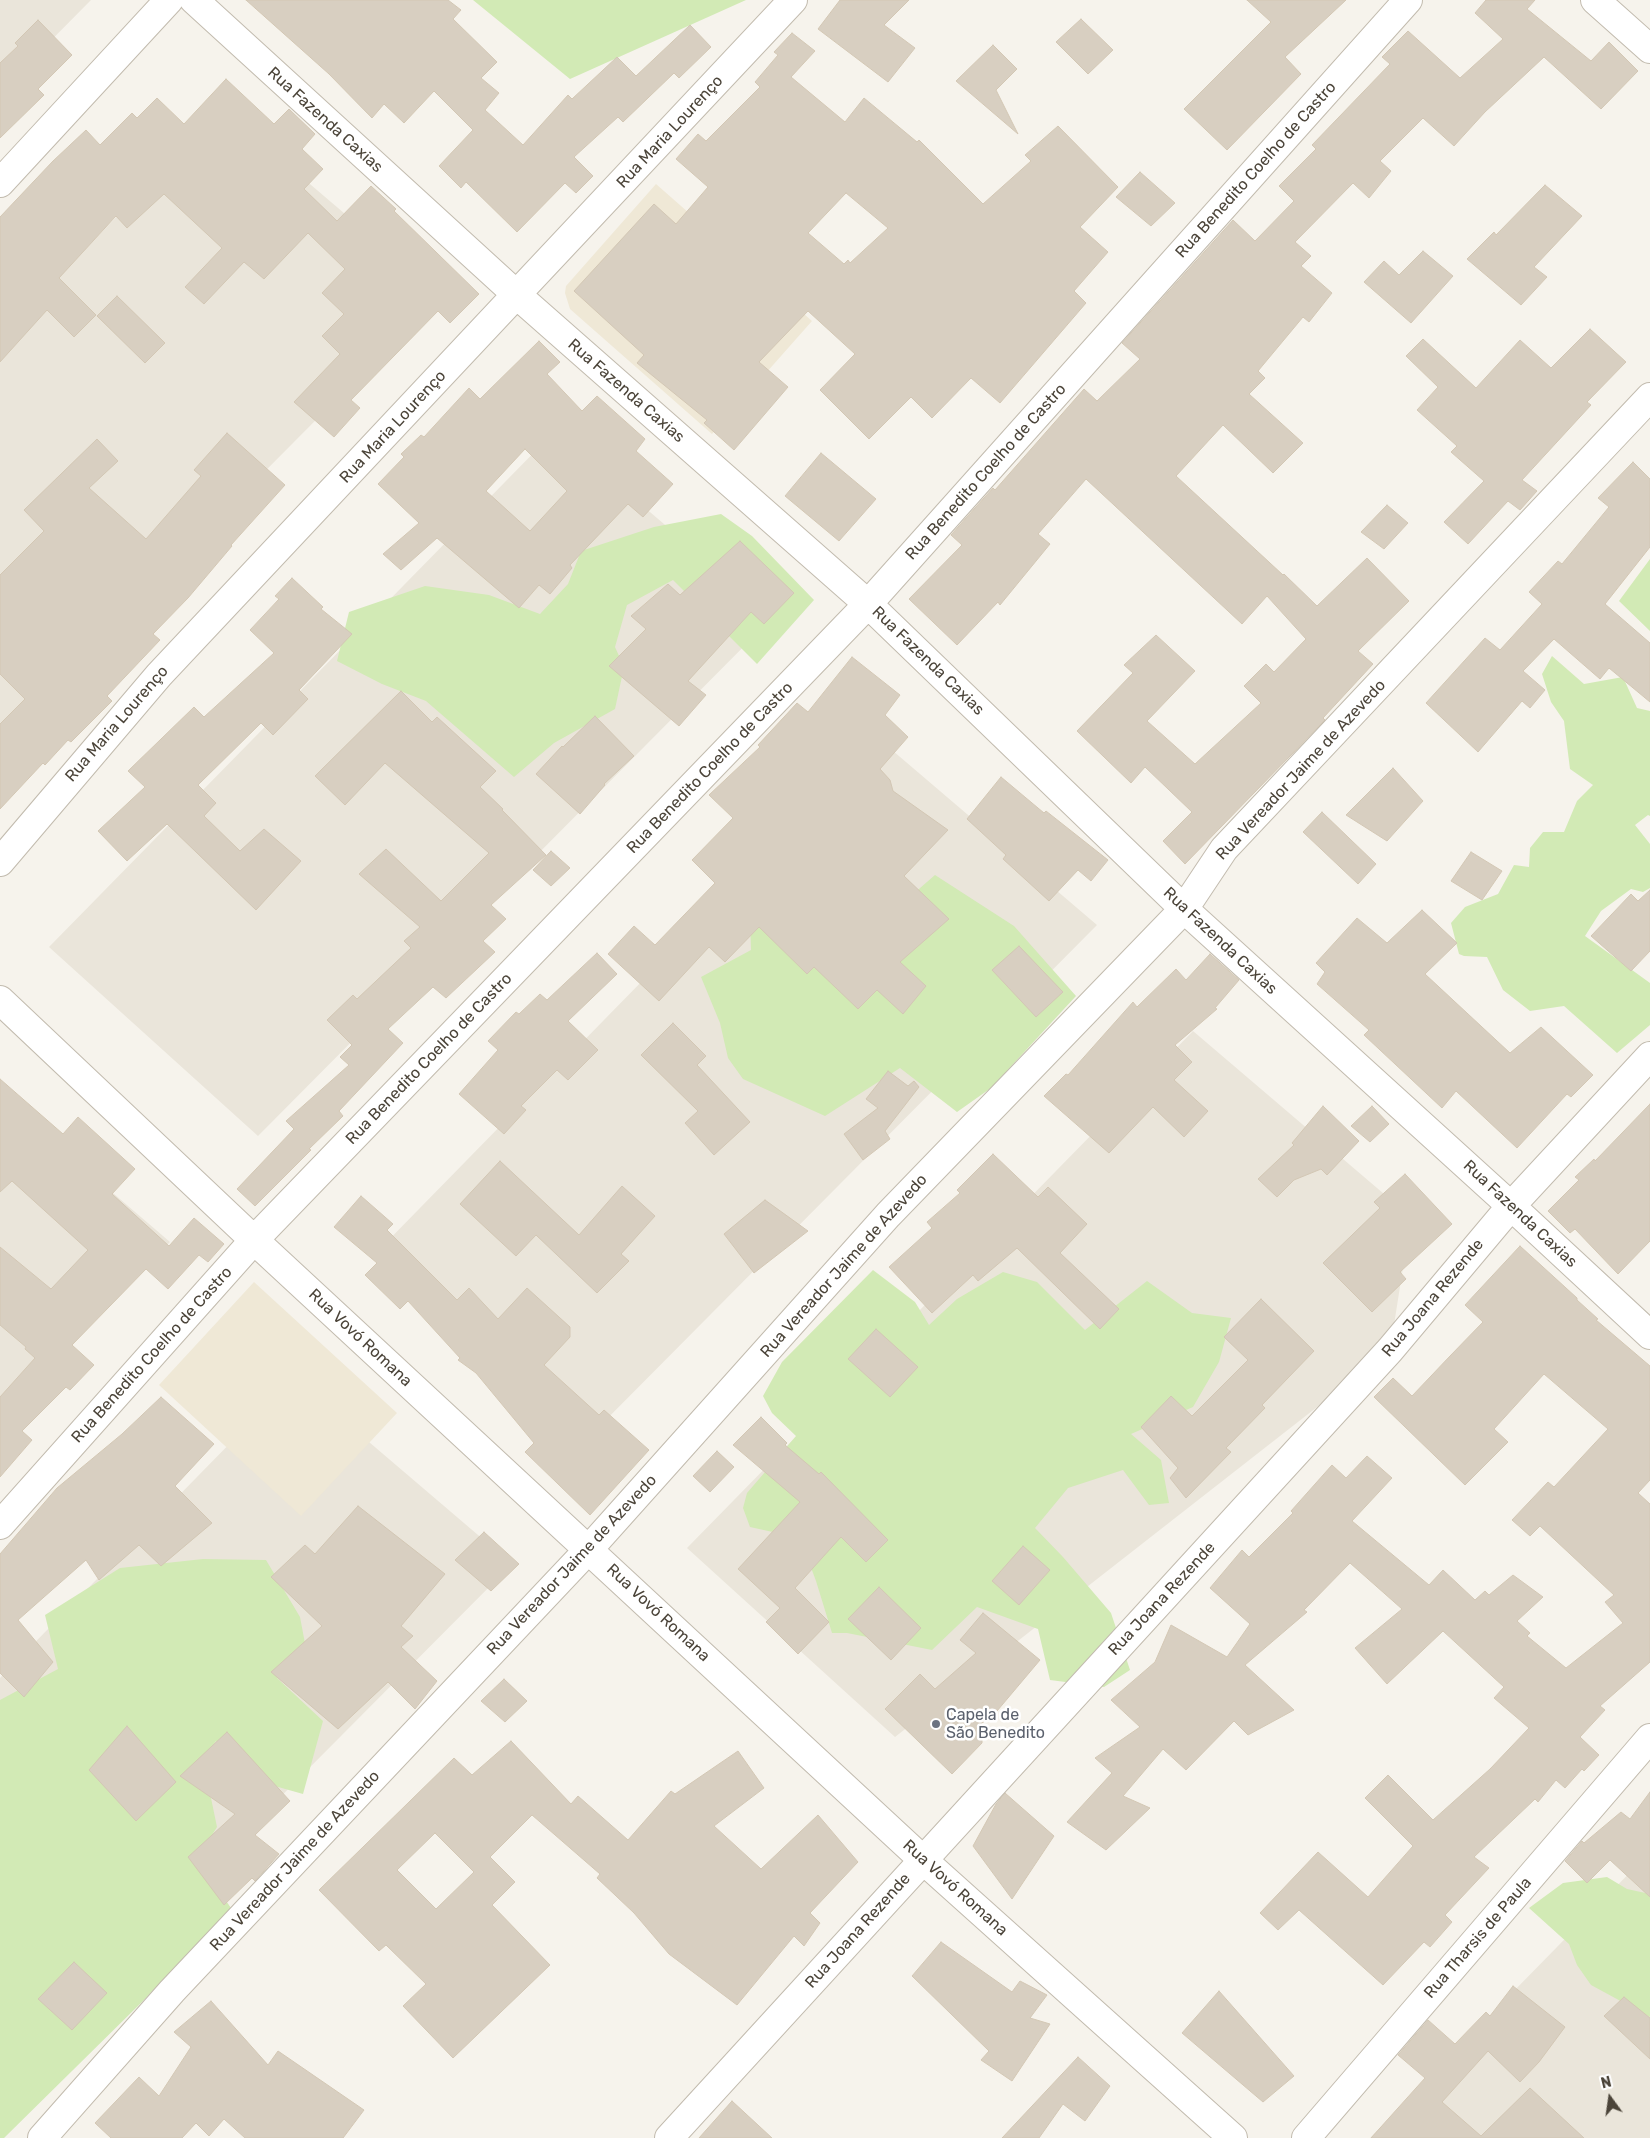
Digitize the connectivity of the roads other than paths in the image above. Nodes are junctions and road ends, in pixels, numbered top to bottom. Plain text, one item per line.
1 (169, 0) edge
2 (194, 0) edge
3 (793, 0) edge
4 (1408, 0) edge
5 (1595, 0) edge
6 (1650, 49) edge
7 (0, 183) edge
8 (517, 295) junction
9 (1650, 398) edge
10 (868, 604) junction
11 (0, 862) edge
12 (1184, 908) junction
13 (0, 1000) edge
14 (1650, 1056) edge
15 (1511, 1206) junction
16 (254, 1240) junction
17 (1650, 1335) edge
18 (0, 1525) edge
19 (589, 1549) junction
20 (1650, 1738) edge
21 (923, 1860) junction
22 (42, 2138) edge
23 (669, 2138) edge
24 (1233, 2138) edge
25 (1306, 2138) edge

1 - 7 street
2 - 8 street, Rua Fazenda Caxias
3 - 8 street, Rua Maria Lourenço
4 - 10 street, Rua Benedito Coelho de Castro
5 - 6 street
8 - 10 street, Rua Fazenda Caxias
8 - 11 street, Rua Maria Lourenço
9 - 12 street, Rua Vereador Jaime de Azevedo
10 - 12 street, Rua Fazenda Caxias
10 - 16 street, Rua Benedito Coelho de Castro
12 - 15 street, Rua Fazenda Caxias
12 - 19 street, Rua Vereador Jaime de Azevedo
13 - 16 street, Rua Vovó Romana
14 - 15 street, Rua Joana Rezende
15 - 17 street, Rua Fazenda Caxias
15 - 21 street, Rua Joana Rezende
16 - 18 street, Rua Benedito Coelho de Castro
16 - 19 street, Rua Vovó Romana
19 - 21 street, Rua Vovó Romana
19 - 22 street, Rua Vereador Jaime de Azevedo
20 - 25 street, Rua Tharsis de Paula
21 - 23 street, Rua Joana Rezende
21 - 24 street, Rua Vovó Romana

